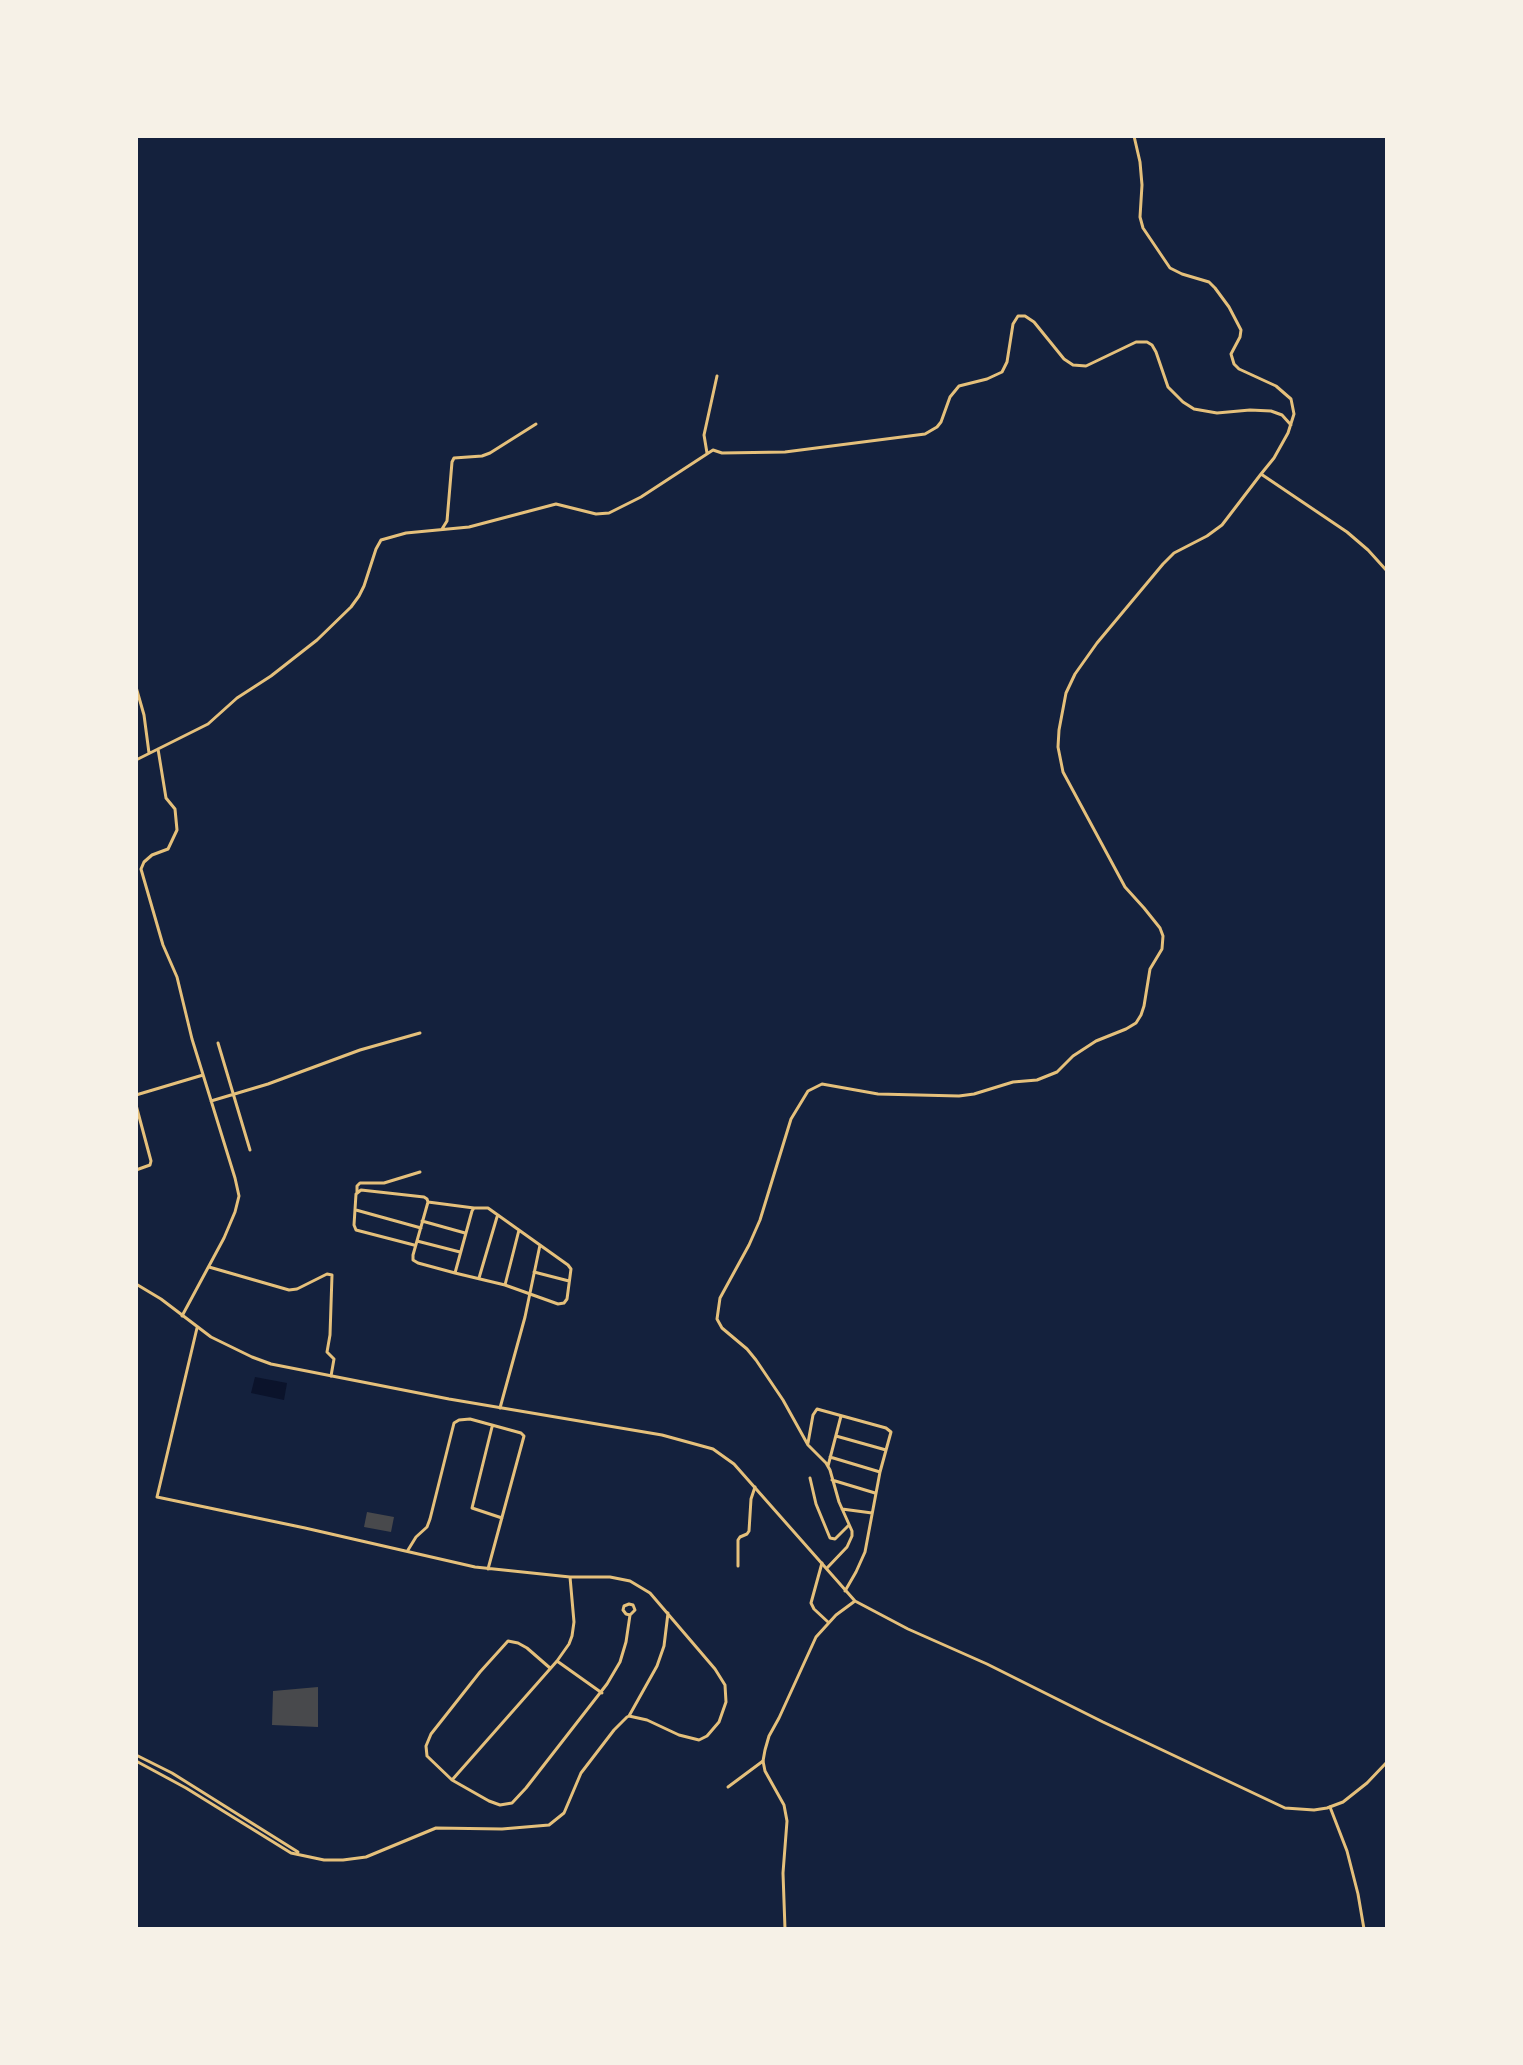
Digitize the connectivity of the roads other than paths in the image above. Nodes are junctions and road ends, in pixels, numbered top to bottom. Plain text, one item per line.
1 (1134, 136) edge
2 (717, 376) dead end
3 (536, 424) dead end
4 (1291, 425) junction
5 (707, 453) junction
6 (1261, 474) junction
7 (442, 529) junction
8 (1387, 571) edge
9 (136, 687) edge
10 (158, 749) junction
11 (149, 753) junction
12 (136, 760) edge
13 (420, 1033) dead end
14 (218, 1043) dead end
15 (203, 1075) junction
16 (136, 1095) edge
17 (234, 1095) junction
18 (211, 1101) junction
19 (136, 1105) edge
20 (250, 1150) dead end
21 (136, 1170) edge
22 (420, 1172) dead end
23 (357, 1192) junction
24 (428, 1202) junction
25 (474, 1208) junction
26 (356, 1210) junction
27 (497, 1216) junction
28 (422, 1221) junction
29 (421, 1228) junction
30 (519, 1230) junction
31 (465, 1233) junction
32 (416, 1243) junction
33 (540, 1245) junction
34 (460, 1252) junction
35 (209, 1267) junction
36 (533, 1272) junction
37 (455, 1273) junction
38 (479, 1278) junction
39 (569, 1281) junction
40 (136, 1284) edge
41 (505, 1285) junction
42 (529, 1294) junction
43 (182, 1316) junction
44 (197, 1328) junction
45 (331, 1376) junction
46 (500, 1408) junction
47 (841, 1416) junction
48 (492, 1426) junction
49 (836, 1436) junction
50 (808, 1445) junction
51 (886, 1450) junction
52 (830, 1457) junction
53 (828, 1466) junction
54 (880, 1472) junction
55 (810, 1478) dead end
56 (832, 1480) junction
57 (755, 1487) junction
58 (876, 1493) junction
59 (842, 1509) junction
60 (872, 1513) junction
61 (502, 1518) junction
62 (850, 1524) junction
63 (408, 1550) junction
64 (822, 1563) junction
65 (738, 1566) dead end
66 (827, 1568) junction
67 (488, 1569) junction
68 (570, 1577) junction
69 (845, 1591) junction
70 (855, 1601) junction
71 (668, 1613) junction
72 (630, 1615) dead end
73 (829, 1623) junction
74 (557, 1661) junction
75 (550, 1668) junction
76 (602, 1693) junction
77 (629, 1716) junction
78 (136, 1755) edge
79 (136, 1761) edge
80 (763, 1761) junction
81 (1387, 1762) edge
82 (452, 1780) junction
83 (728, 1787) dead end
84 (1330, 1807) junction
85 (301, 1854) junction
86 (785, 1929) edge
87 (1364, 1929) edge

1 - 4 street
2 - 5 street
3 - 7 street
4 - 5 street
4 - 6 street
5 - 7 street
6 - 8 street
6 - 50 street
7 - 10 street
9 - 11 street
10 - 11 street
10 - 15 street
11 - 12 street
13 - 17 street
14 - 17 street
15 - 16 street
15 - 18 street
17 - 18 street
17 - 20 street
18 - 35 street
19 - 21 street
22 - 23 street
23 - 24 street
23 - 26 street
24 - 25 street
24 - 28 street
25 - 27 street
25 - 31 street
26 - 29 street
26 - 32 street
27 - 30 street
27 - 38 street
28 - 29 street
28 - 31 street
29 - 32 street
30 - 33 street
30 - 41 street
31 - 34 street
32 - 34 street
32 - 37 street
33 - 36 street
33 - 39 street
34 - 37 street
35 - 43 street
35 - 45 street
36 - 39 street
36 - 42 street
37 - 38 street
38 - 41 street
39 - 42 street
40 - 43 street
41 - 42 street
42 - 46 street
43 - 44 street
44 - 45 street
44 - 63 street
45 - 46 street
46 - 57 street
47 - 49 street
47 - 50 street
47 - 51 street
48 - 61 street
48 - 61 street
48 - 63 street
49 - 51 street
49 - 52 street
50 - 53 street
51 - 54 street
52 - 53 street
52 - 54 street
53 - 56 street
54 - 58 street
55 - 62 street
56 - 58 street
56 - 59 street
57 - 64 street
57 - 65 street
58 - 60 street
59 - 60 street
59 - 62 street
60 - 69 street
61 - 67 street
62 - 66 street
63 - 67 street
64 - 66 street
64 - 73 street
66 - 69 street
67 - 68 street
68 - 71 street
68 - 74 street
69 - 70 street
70 - 73 street
70 - 84 street
71 - 77 street
71 - 77 street
72 - 76 street
73 - 80 street
74 - 75 street
74 - 76 street
75 - 82 street
75 - 82 street
76 - 82 street
77 - 85 street
78 - 85 street
79 - 85 street
80 - 83 street
80 - 86 street
81 - 84 street
84 - 87 street

